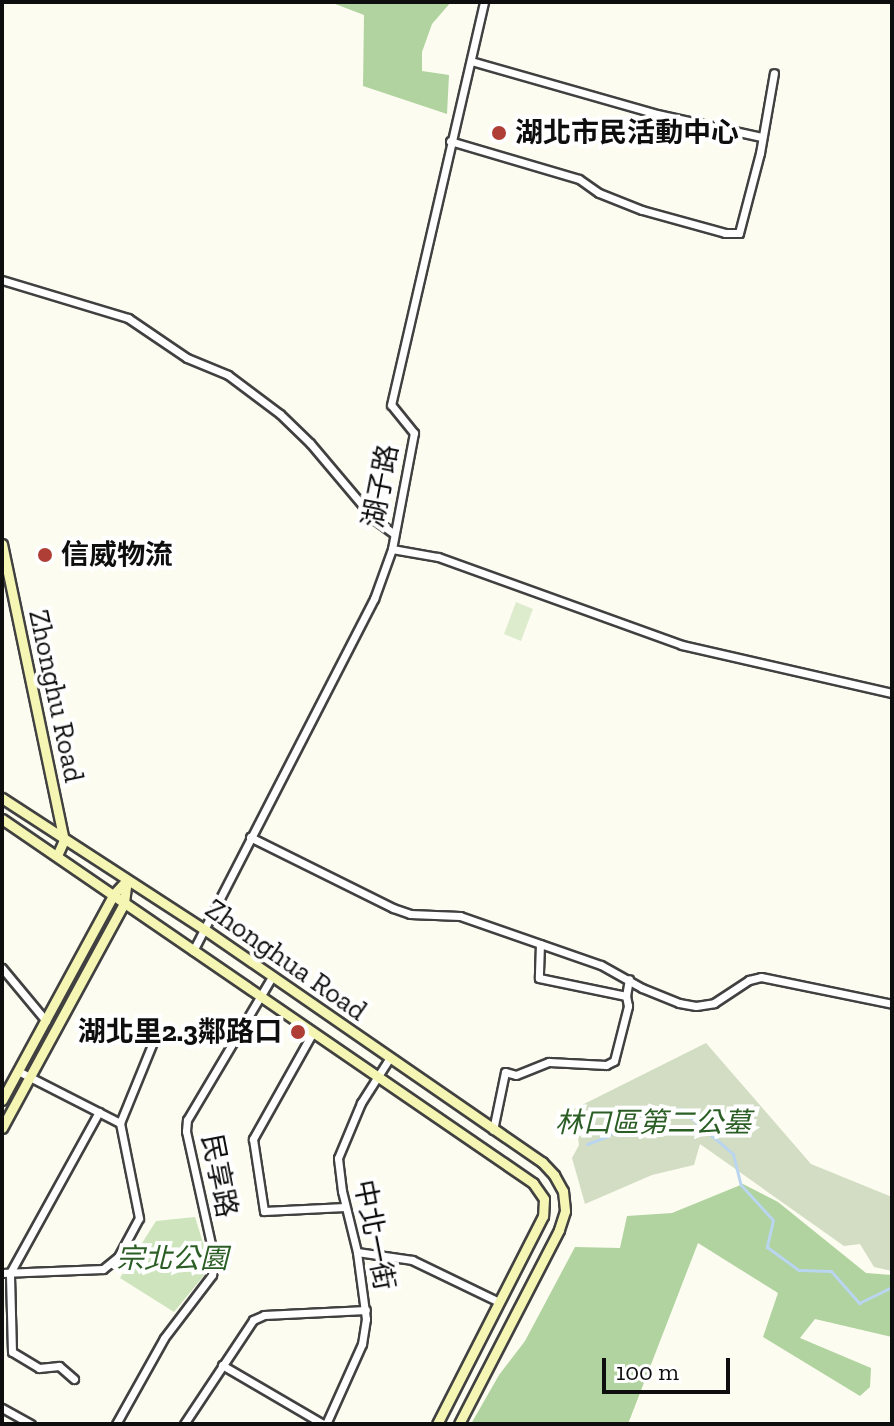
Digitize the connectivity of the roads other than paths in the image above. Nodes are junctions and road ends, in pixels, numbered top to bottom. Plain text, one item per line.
1 (484, 2) edge
2 (471, 61) junction
3 (774, 73) dead end
4 (762, 137) junction
5 (450, 141) junction
6 (2, 280) edge
7 (393, 533) junction
8 (2, 544) edge
9 (392, 549) junction
10 (892, 693) edge
11 (2, 798) edge
12 (2, 819) edge
13 (250, 837) junction
14 (64, 840) junction
15 (57, 856) junction
16 (127, 880) junction
17 (114, 894) junction
18 (124, 903) junction
19 (204, 929) junction
20 (540, 944) junction
21 (193, 951) junction
22 (2, 968) edge
23 (272, 977) junction
24 (629, 979) junction
25 (260, 994) junction
26 (626, 996) junction
27 (892, 1004) edge
28 (46, 1021) junction
29 (313, 1032) junction
30 (156, 1035) dead end
31 (389, 1059) junction
32 (18, 1071) junction
33 (30, 1077) junction
34 (377, 1077) junction
35 (2, 1100) edge
36 (99, 1112) junction
37 (120, 1123) junction
38 (2, 1128) edge
39 (493, 1130) junction
40 (345, 1207) junction
41 (357, 1252) junction
42 (6, 1273) edge
43 (499, 1302) junction
44 (366, 1310) junction
45 (222, 1365) junction
46 (74, 1379) dead end
47 (2, 1408) edge
48 (31, 1424) edge
49 (116, 1424) edge
50 (184, 1424) edge
51 (325, 1424) edge
52 (437, 1424) edge
53 (459, 1424) edge

1 - 2 street, 湖子路
2 - 4 street
2 - 5 street, 湖子路
3 - 4 street
4 - 5 street
5 - 7 street, 湖子路
6 - 7 street
7 - 9 street, 湖子路
8 - 14 main road, Zhonghu Road
9 - 10 street
9 - 13 street, 湖子路
11 - 14 main road, Zhonghua Road
12 - 15 main road, Zhonghua Road
13 - 19 street, 湖子路
13 - 20 street
14 - 15 main road
14 - 16 main road, Zhonghua Road
15 - 17 main road, Zhonghua Road
16 - 17 main road
16 - 18 main road
16 - 19 main road, Zhonghua Road
17 - 18 main road, Zhonghua Road
17 - 28 main road
18 - 21 main road, Zhonghua Road
18 - 33 main road
19 - 21 street, 湖子路
19 - 23 main road, Zhonghua Road
20 - 24 street
20 - 26 street
21 - 25 main road, Zhonghua Road
22 - 28 street
23 - 25 street, 民享路
23 - 31 main road, Zhonghua Road
24 - 26 street
24 - 27 street
25 - 29 main road, Zhonghua Road
25 - 49 street, 民享路
26 - 39 street
28 - 32 main road
29 - 34 main road, Zhonghua Road
29 - 40 street
30 - 37 street
31 - 34 street, 中北一街
31 - 39 main road, Zhonghua Road
32 - 33 street
32 - 35 main road
33 - 36 street
33 - 38 main road
34 - 40 street, 中北一街
34 - 43 main road, Zhonghua Road
36 - 37 street
36 - 42 street
37 - 42 street
39 - 53 main road, Zhonghua Road
40 - 41 street, 中北一街
41 - 43 street
41 - 44 street, 中北一街
42 - 46 street
43 - 52 main road
44 - 45 street
44 - 51 street, 中北一街
45 - 50 street
45 - 51 street
47 - 48 street

